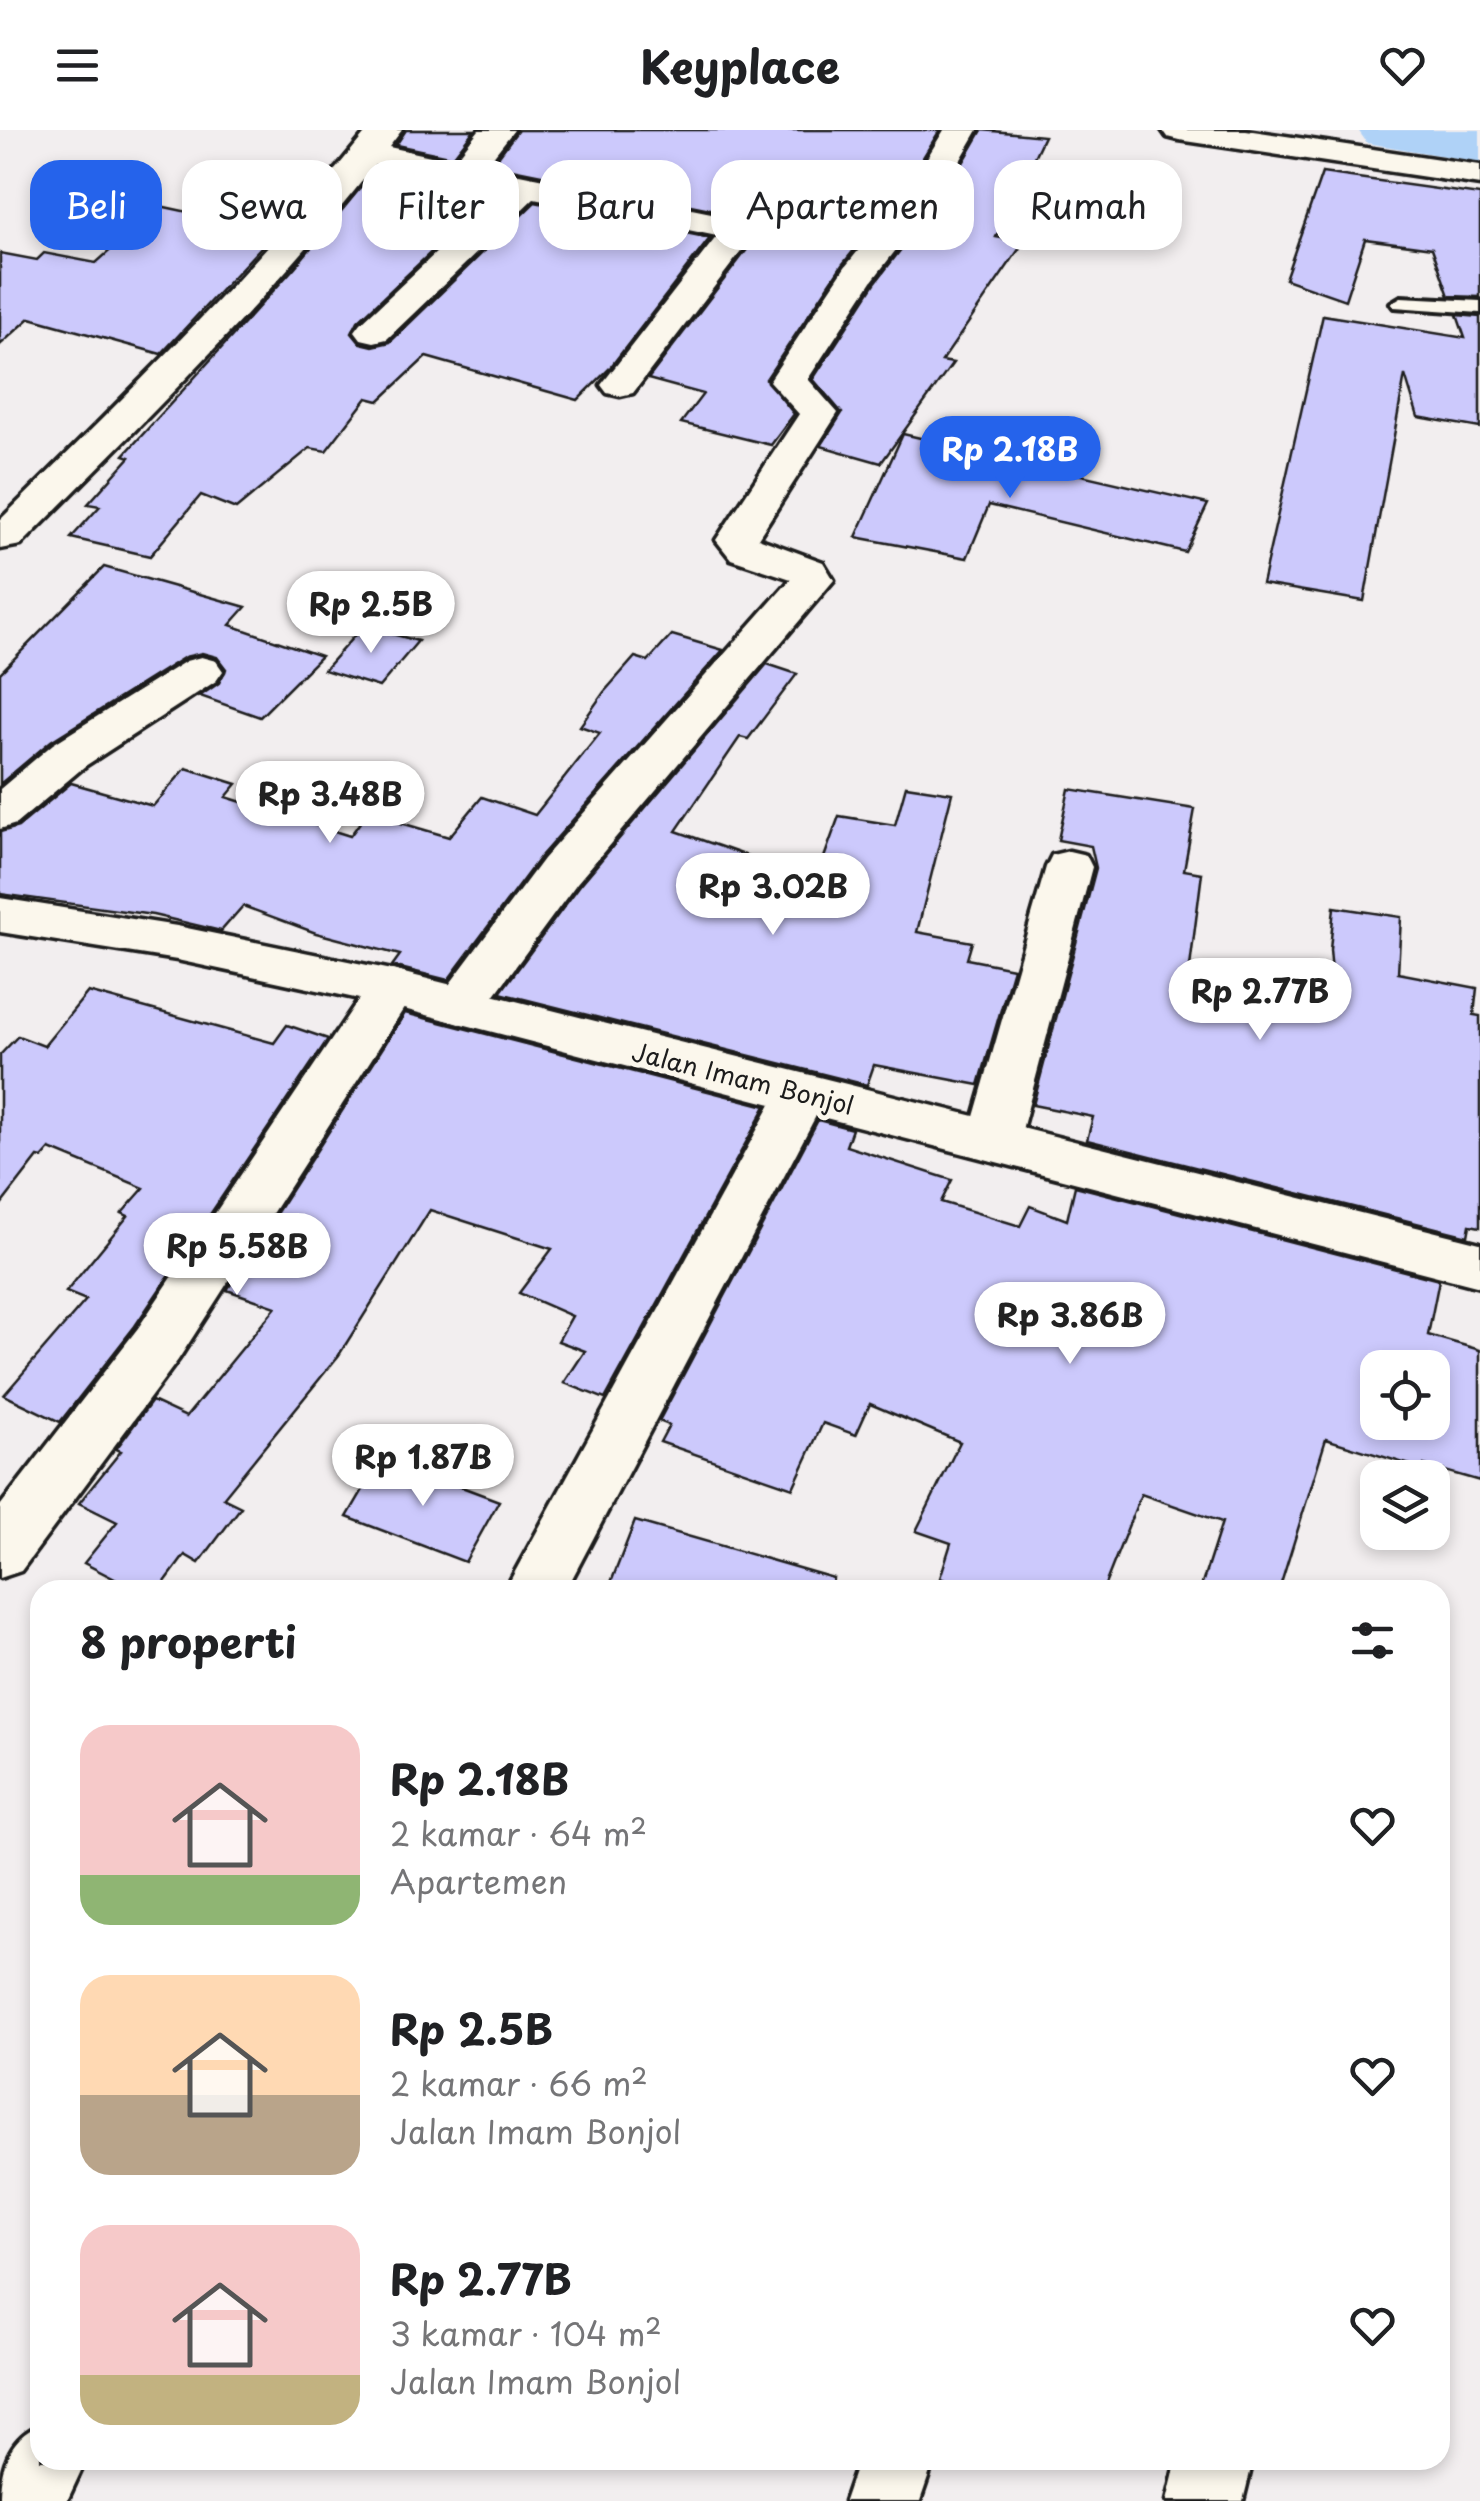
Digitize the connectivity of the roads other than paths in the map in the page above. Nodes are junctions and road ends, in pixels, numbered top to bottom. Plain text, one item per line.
1 (497, 130) edge
2 (961, 130) edge
3 (1178, 130) edge
4 (377, 142) edge
5 (433, 160) edge
6 (472, 160) edge
7 (943, 160) edge
8 (1480, 175) edge
9 (519, 182) edge
10 (528, 184) junction
11 (711, 224) edge
12 (725, 250) edge
13 (878, 250) edge
14 (1401, 303) dead end
15 (1480, 307) edge
16 (374, 331) dead end
17 (620, 386) dead end
18 (0, 537) edge
19 (201, 671) dead end
20 (0, 813) edge
21 (1070, 867) dead end
22 (0, 915) edge
23 (392, 988) junction
24 (460, 1006) junction
25 (804, 1094) junction
26 (993, 1141) junction
27 (1480, 1265) edge
28 (0, 1552) edge
29 (540, 1580) edge
30 (43, 2470) edge
31 (893, 2470) edge
32 (1213, 2470) edge
33 (26, 2501) edge
34 (882, 2501) edge
35 (1205, 2501) edge

1 - 6 street
2 - 7 street
3 - 8 street
4 - 5 street
4 - 18 street
9 - 10 street
10 - 11 street
10 - 16 street
12 - 17 street
13 - 24 street
14 - 15 lane
19 - 20 street
21 - 26 street
22 - 23 street, Jalan Imam Bonjol
23 - 24 street, Jalan Imam Bonjol
23 - 28 street
24 - 25 street, Jalan Imam Bonjol
25 - 26 street, Jalan Imam Bonjol
25 - 29 street
26 - 27 street, Jalan Imam Bonjol
30 - 33 street
31 - 34 street
32 - 35 street

